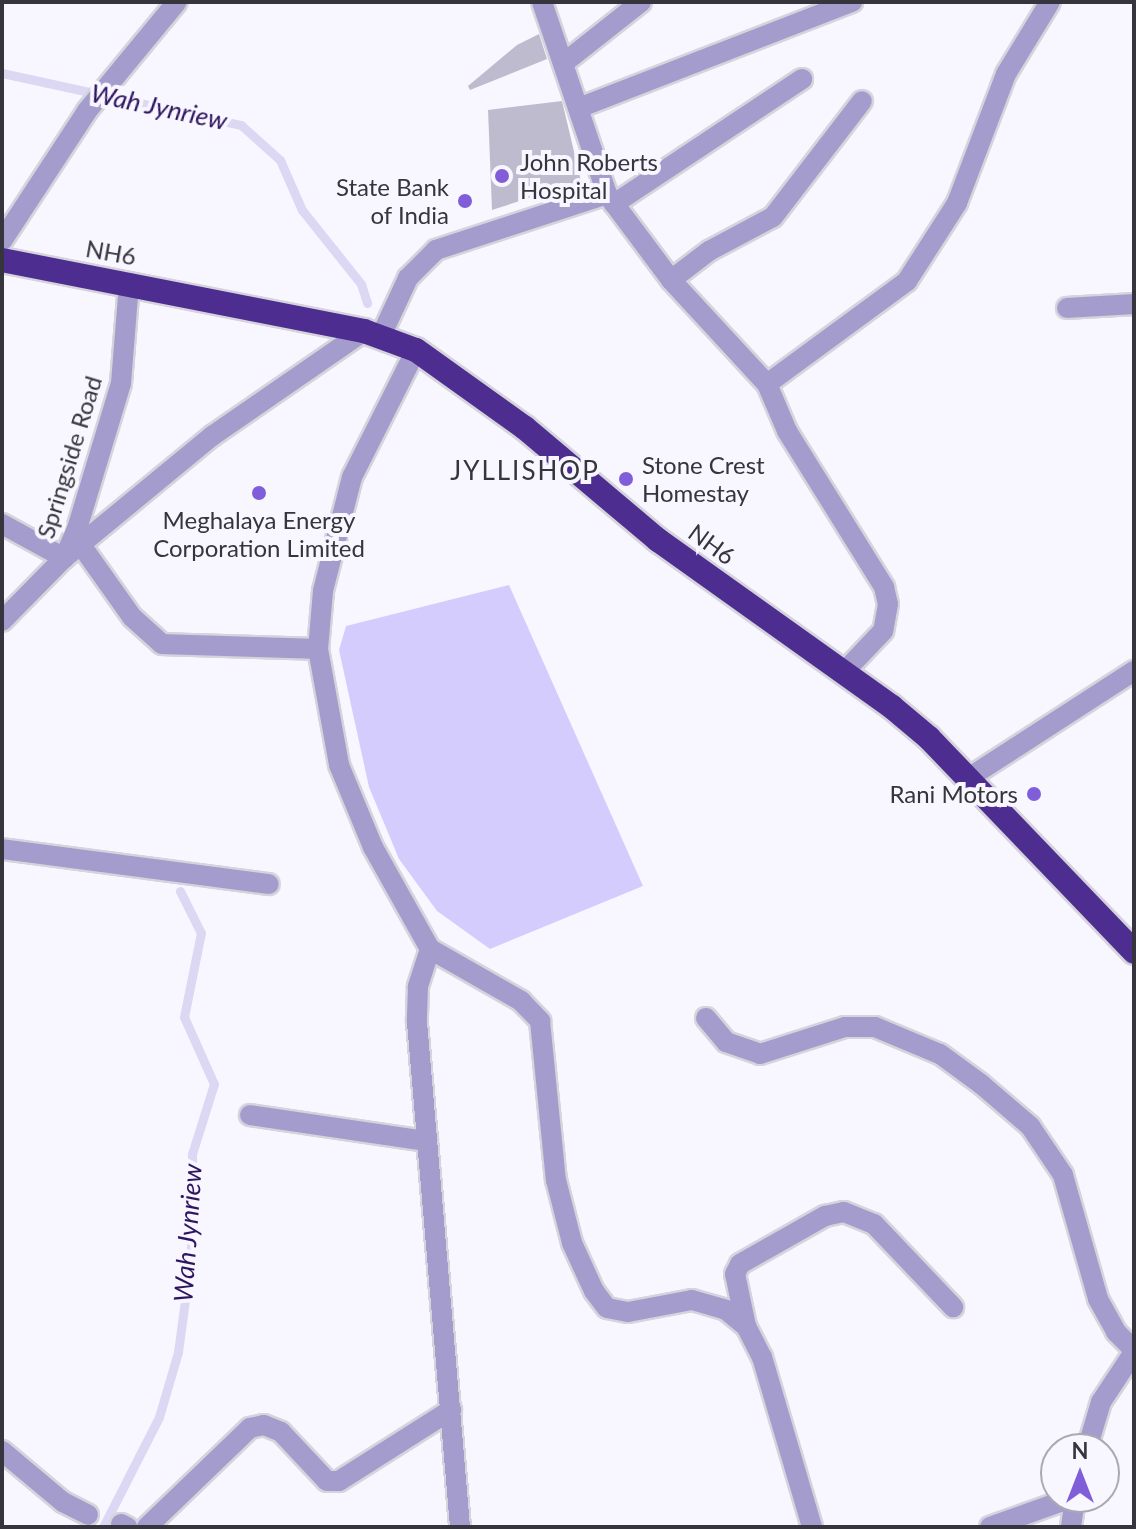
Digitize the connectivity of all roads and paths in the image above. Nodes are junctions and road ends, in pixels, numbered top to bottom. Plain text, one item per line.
1 (177, 2) edge
2 (542, 2) edge
3 (641, 2) edge
4 (852, 2) edge
5 (1050, 2) edge
6 (565, 62) junction
7 (802, 79) dead end
8 (862, 101) dead end
9 (581, 107) junction
10 (611, 199) junction
11 (2, 241) edge
12 (2, 260) edge
13 (671, 280) junction
14 (129, 283) junction
15 (1134, 304) edge
16 (1067, 308) dead end
17 (373, 333) junction
18 (416, 350) junction
19 (767, 384) junction
20 (2, 524) edge
21 (72, 552) junction
22 (2, 621) edge
23 (318, 649) junction
24 (1134, 671) edge
25 (844, 672) junction
26 (967, 779) junction
27 (2, 849) edge
28 (269, 884) dead end
29 (430, 949) junction
30 (1134, 952) edge
31 (706, 1018) dead end
32 (250, 1115) dead end
33 (427, 1141) junction
34 (953, 1307) dead end
35 (746, 1326) junction
36 (1134, 1351) edge
37 (451, 1410) junction
38 (1092, 1433) edge
39 (2, 1451) edge
40 (1040, 1509) edge
41 (88, 1515) dead end
42 (147, 1527) edge
43 (460, 1527) edge
44 (812, 1527) edge
45 (990, 1527) edge

1 - 11 street
2 - 6 street
3 - 6 street
4 - 9 street
5 - 19 street
6 - 9 street
7 - 10 street
8 - 13 street
9 - 10 street
10 - 13 street
10 - 17 street
12 - 14 highway, NH6 / NH6
13 - 19 street
14 - 17 highway, NH6 / NH6
14 - 21 street, Springside Road
15 - 16 street
17 - 18 highway, NH6 / NH6
17 - 21 street
18 - 23 street
18 - 25 highway, NH6 / NH6
19 - 25 street
20 - 21 street
21 - 22 street, Springside Road
21 - 23 street
23 - 29 street
24 - 26 street
25 - 26 highway, NH6 / NH6
26 - 30 highway, NH6 / NH6
27 - 28 street
29 - 33 street
29 - 35 street
31 - 36 street
32 - 33 street
33 - 37 street
34 - 35 street
35 - 44 street
36 - 38 street
37 - 42 street
37 - 43 street
39 - 41 street
40 - 45 street

